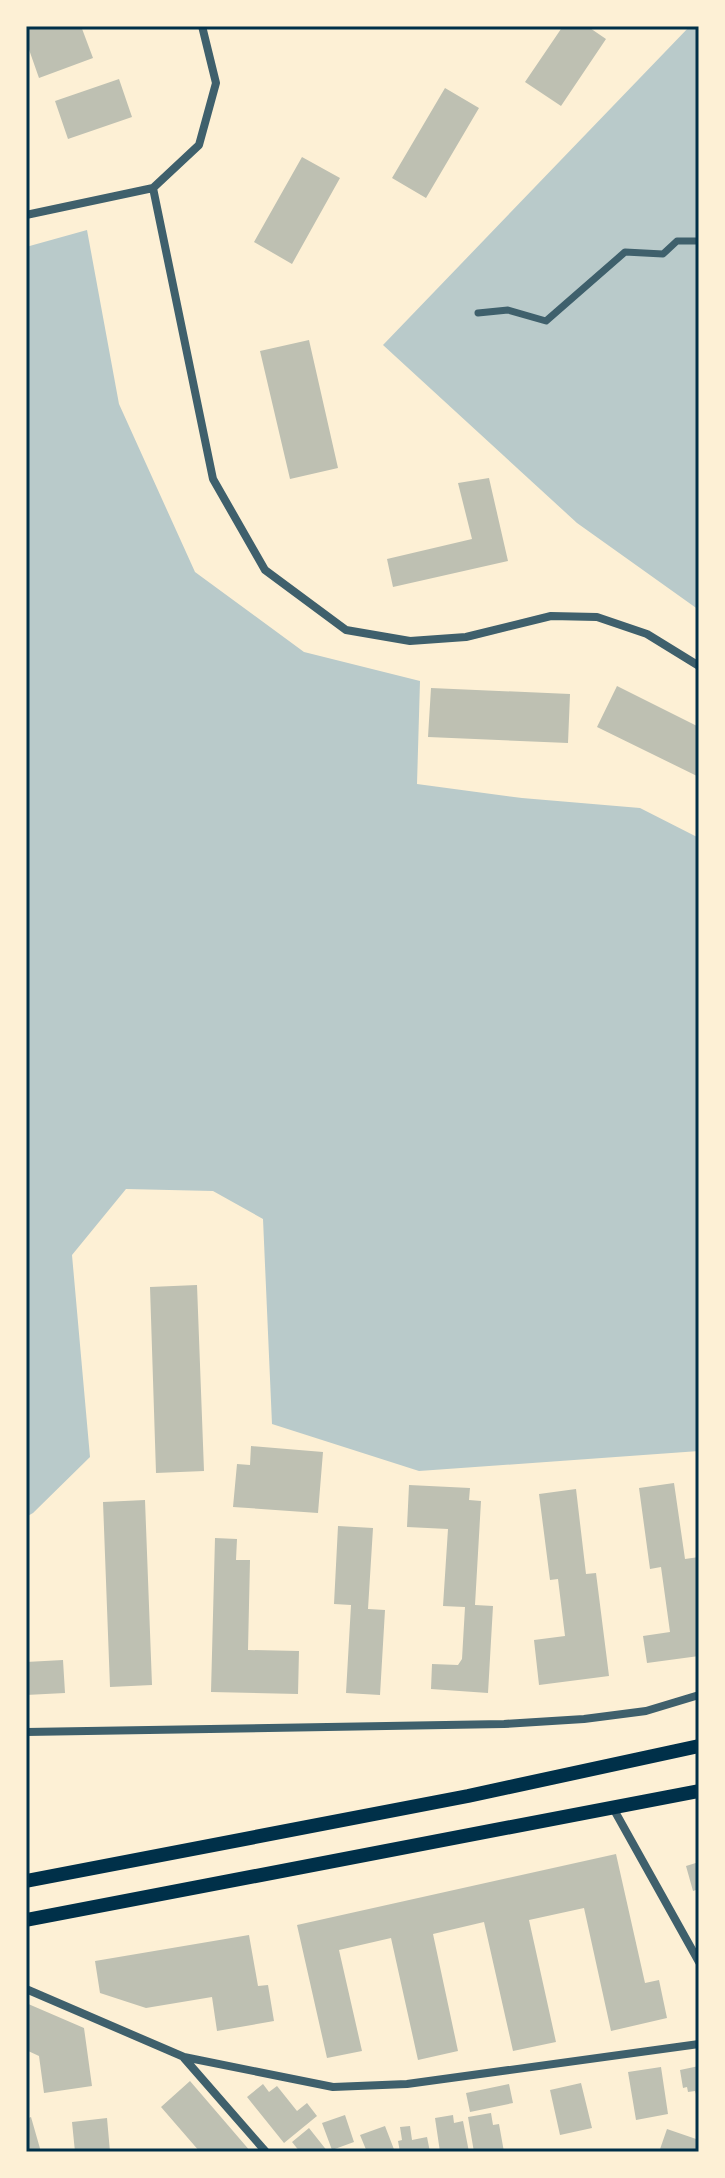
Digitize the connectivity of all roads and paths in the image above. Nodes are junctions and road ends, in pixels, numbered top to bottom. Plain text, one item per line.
1 (202, 26) edge
2 (153, 188) junction
3 (26, 215) edge
4 (699, 241) edge
5 (478, 313) dead end
6 (699, 666) edge
7 (699, 1695) edge
8 (26, 1732) edge
9 (699, 1746) edge
10 (699, 1791) edge
11 (613, 1808) junction
12 (26, 1881) edge
13 (26, 1920) edge
14 (699, 1962) edge
15 (26, 1989) edge
16 (699, 2044) edge
17 (184, 2057) junction
18 (266, 2152) edge

1 - 2 street
2 - 3 street
2 - 6 street
4 - 5 street
7 - 8 street
9 - 12 main road
10 - 11 main road
11 - 13 main road
11 - 14 street
15 - 17 street
16 - 17 street
17 - 18 street

